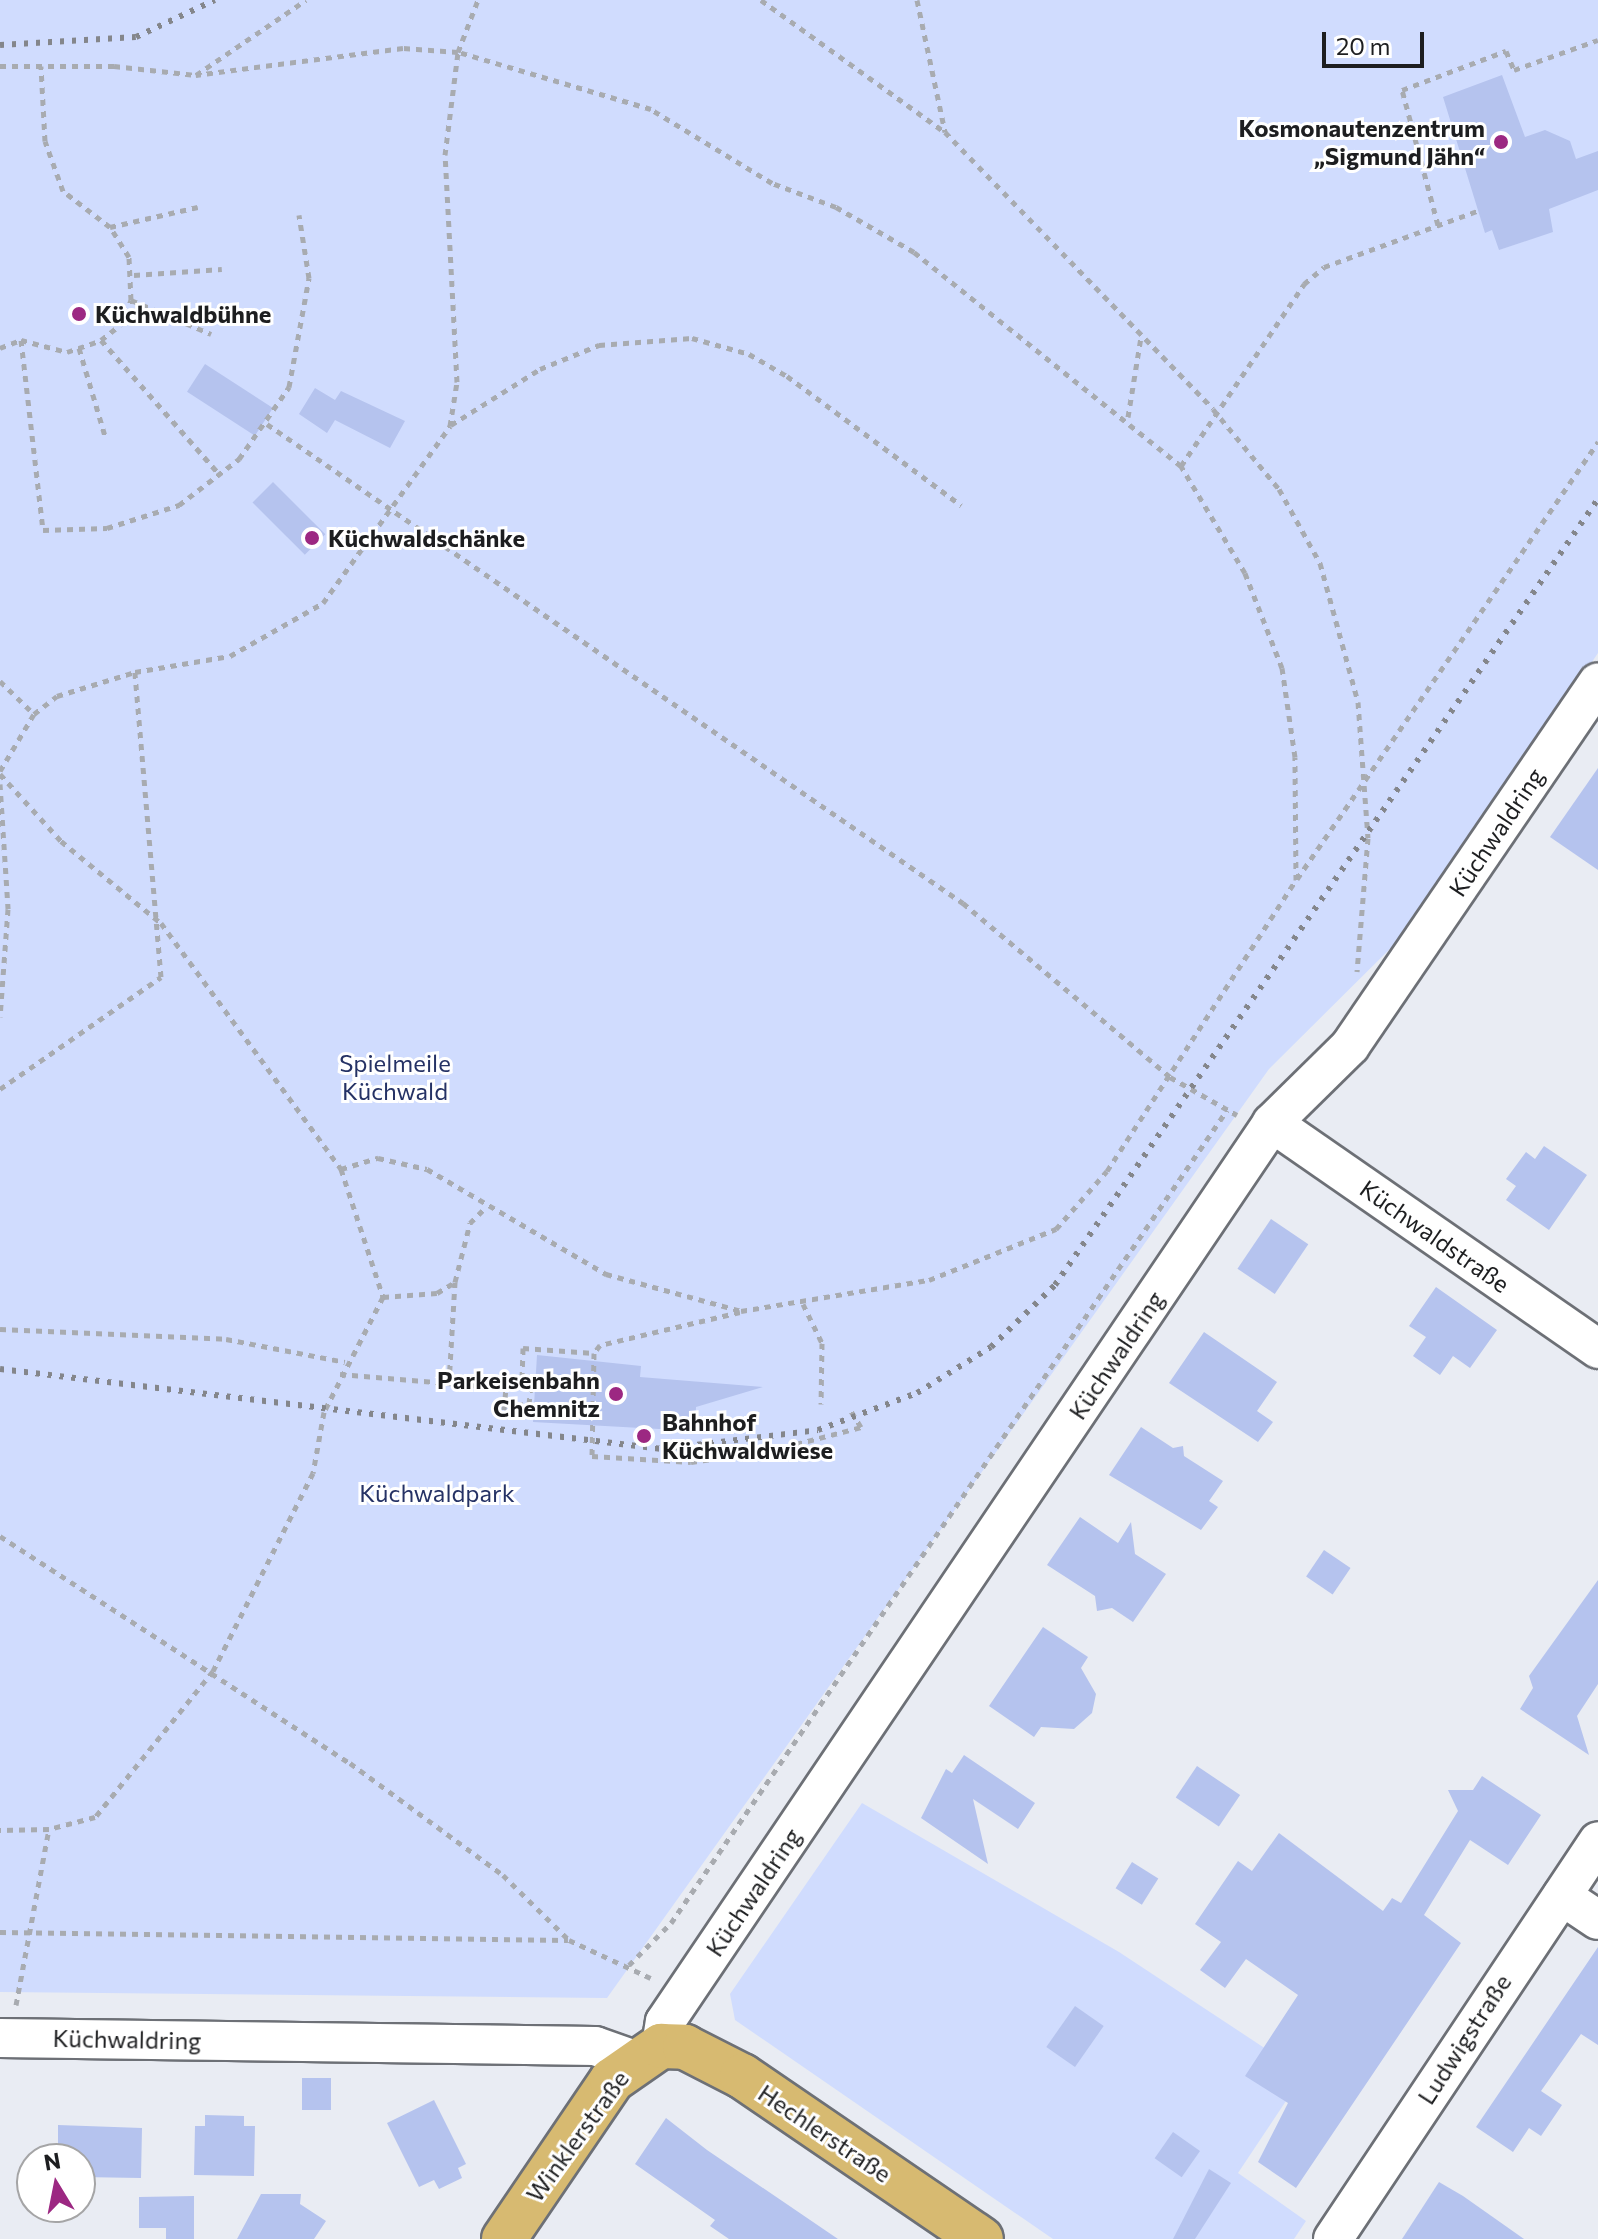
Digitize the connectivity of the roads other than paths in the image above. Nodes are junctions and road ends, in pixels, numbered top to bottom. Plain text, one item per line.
1 (1598, 682) edge
2 (1272, 1123) junction
3 (1598, 1349) edge
4 (1598, 1841) edge
5 (1562, 1896) junction
6 (1598, 1920) edge
7 (6, 2038) edge
8 (648, 2053) junction
9 (504, 2239) edge
10 (981, 2239) edge
11 (1333, 2239) edge

1 - 2 street, Küchwaldring
2 - 3 street, Küchwaldstraße
2 - 8 street, Küchwaldring
4 - 5 street, Ludwigstraße
5 - 6 street
5 - 11 street, Ludwigstraße
7 - 8 street, Küchwaldring
8 - 9 main road, Winklerstraße
8 - 10 main road, Hechlerstraße

